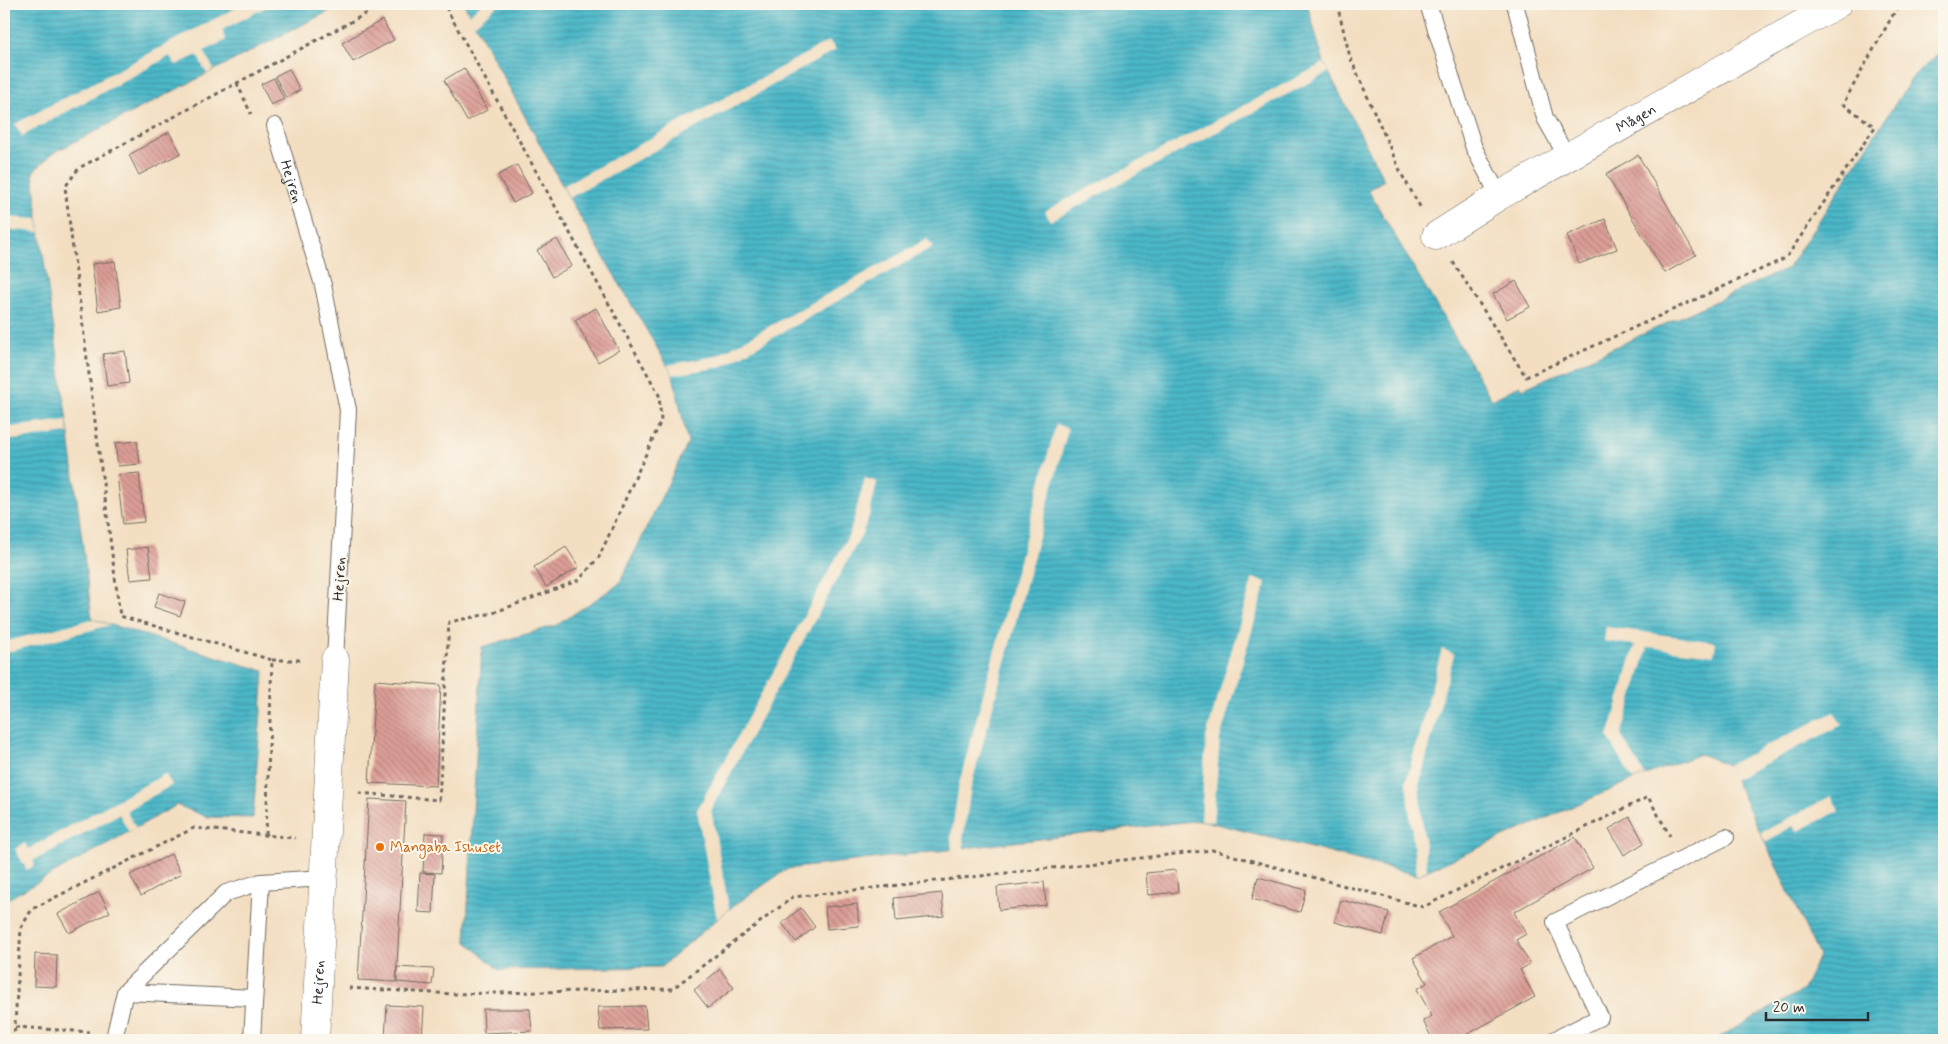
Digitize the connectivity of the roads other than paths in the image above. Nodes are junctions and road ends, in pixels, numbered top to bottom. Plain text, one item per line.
1 (1428, 4) edge
2 (1515, 4) edge
3 (1837, 4) edge
4 (275, 126) road end
5 (1567, 157) junction
6 (1499, 196) junction
7 (1436, 236) road end
8 (335, 660) joint
9 (1726, 837) dead end
10 (324, 878) junction
11 (261, 882) junction
12 (125, 992) junction
13 (254, 998) junction
14 (115, 1034) road end
15 (252, 1040) edge
16 (316, 1040) edge
17 (1554, 1040) edge

1 - 6 lane
2 - 5 lane
3 - 5 street, Mågen
4 - 8 lane, Hejren
5 - 6 street, Mågen
6 - 7 street, Mågen
8 - 10 street, Hejren
9 - 17 lane
10 - 11 lane
10 - 16 street, Hejren
11 - 12 lane
11 - 13 lane
12 - 13 lane
12 - 14 lane
13 - 15 lane

